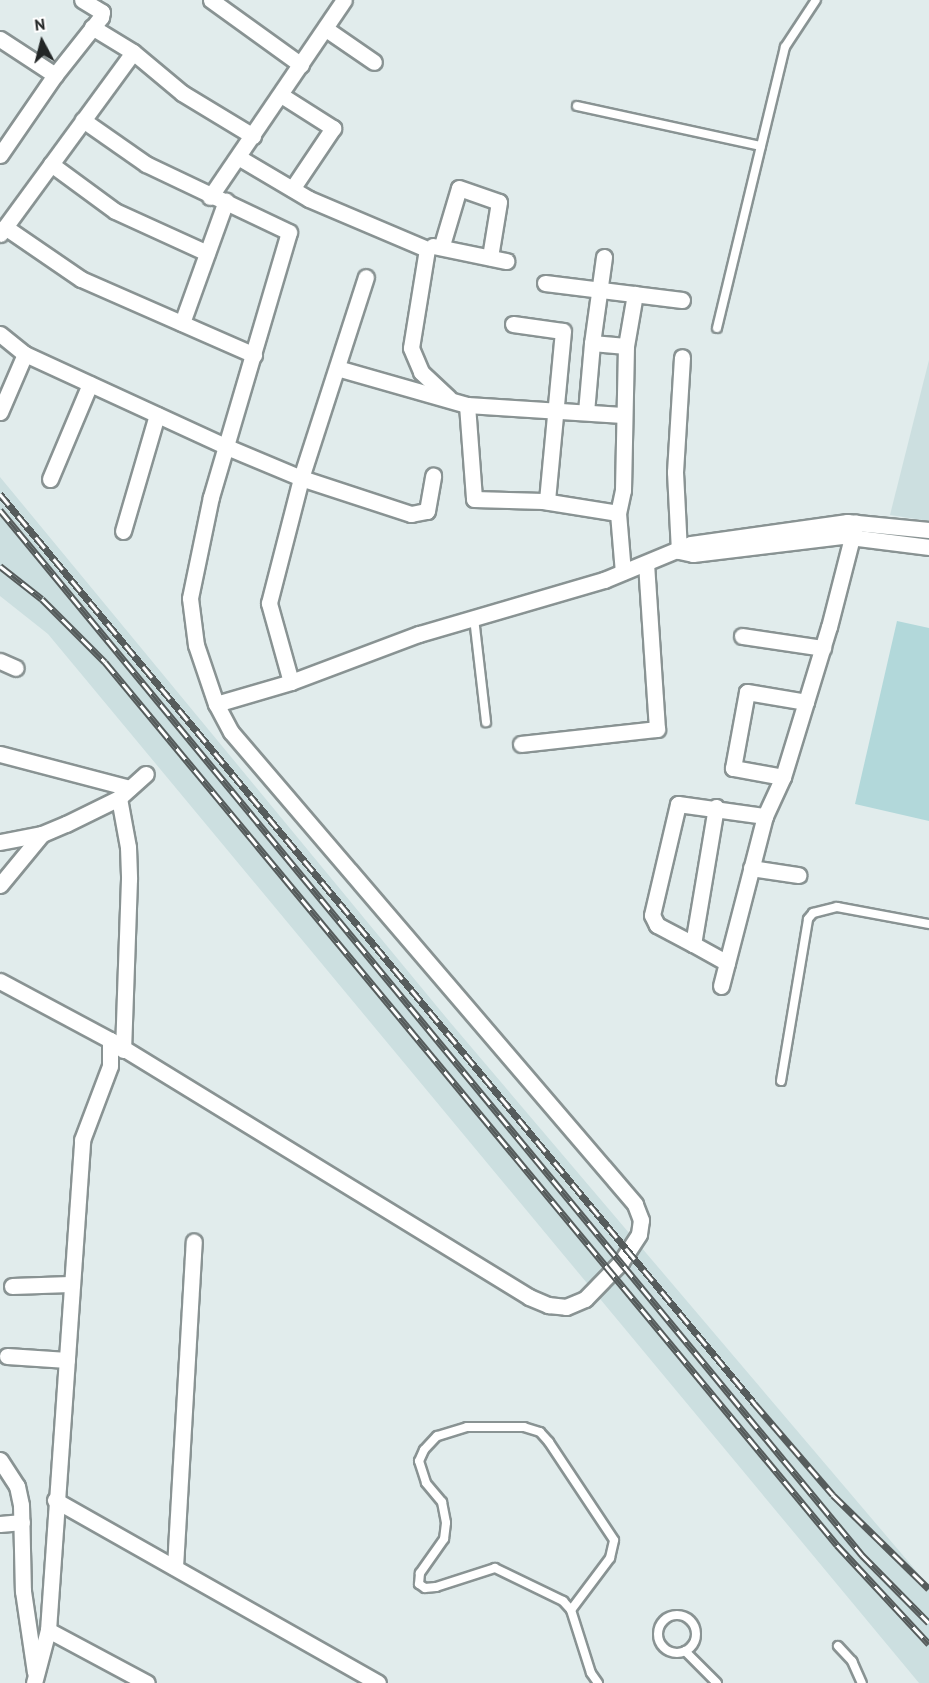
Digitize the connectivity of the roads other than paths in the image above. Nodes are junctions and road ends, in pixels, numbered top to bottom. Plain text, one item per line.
1 (82, 0) edge
2 (211, 0) edge
3 (344, 0) edge
4 (816, 0) edge
5 (93, 27) junction
6 (326, 28) junction
7 (0, 40) edge
8 (133, 52) junction
9 (374, 62) dead end
10 (301, 65) junction
11 (55, 75) junction
12 (281, 95) junction
13 (577, 106) dead end
14 (83, 120) junction
15 (253, 136) junction
16 (761, 146) junction
17 (0, 155) edge
18 (238, 157) junction
19 (51, 164) junction
20 (292, 189) junction
21 (210, 197) junction
22 (226, 201) junction
23 (3, 230) edge
24 (442, 245) junction
25 (427, 249) junction
26 (207, 253) junction
27 (490, 257) junction
28 (604, 257) dead end
29 (506, 261) dead end
30 (366, 278) dead end
31 (545, 283) dead end
32 (597, 289) junction
33 (635, 294) junction
34 (682, 300) dead end
35 (182, 323) junction
36 (513, 324) dead end
37 (717, 328) dead end
38 (0, 334) edge
39 (592, 343) junction
40 (626, 346) junction
41 (25, 354) junction
42 (254, 355) junction
43 (682, 357) dead end
44 (337, 368) junction
45 (90, 384) junction
46 (449, 398) junction
47 (467, 405) junction
48 (555, 410) junction
49 (0, 412) edge
50 (586, 412) junction
51 (157, 415) junction
52 (623, 415) junction
53 (227, 447) junction
54 (433, 476) dead end
55 (301, 478) junction
56 (50, 479) dead end
57 (547, 501) junction
58 (618, 513) junction
59 (854, 529) junction
60 (929, 530) edge
61 (123, 531) dead end
62 (929, 547) edge
63 (679, 551) junction
64 (646, 566) junction
65 (623, 572) junction
66 (474, 618) junction
67 (742, 636) dead end
68 (823, 648) junction
69 (0, 661) edge
70 (16, 668) dead end
71 (291, 682) junction
72 (806, 702) junction
73 (216, 704) junction
74 (486, 722) dead end
75 (521, 744) dead end
76 (0, 754) edge
77 (146, 774) dead end
78 (783, 777) junction
79 (124, 793) junction
80 (716, 807) junction
81 (765, 816) junction
82 (42, 834) junction
83 (0, 842) edge
84 (751, 868) junction
85 (798, 875) dead end
86 (0, 885) edge
87 (929, 924) edge
88 (693, 944) junction
89 (727, 963) junction
90 (0, 981) edge
91 (721, 986) dead end
92 (110, 1040) junction
93 (123, 1050) junction
94 (781, 1081) dead end
95 (194, 1242) dead end
96 (70, 1284) junction
97 (12, 1286) dead end
98 (7, 1356) dead end
99 (68, 1360) junction
100 (0, 1460) edge
101 (55, 1500) junction
102 (22, 1522) junction
103 (0, 1524) edge
104 (176, 1567) junction
105 (570, 1610) junction
106 (48, 1630) junction
107 (838, 1646) dead end
108 (685, 1651) junction
109 (35, 1680) edge
110 (147, 1683) edge
111 (378, 1683) edge
112 (598, 1683) edge
113 (717, 1683) edge
114 (862, 1683) edge

1 - 5 street
2 - 10 street
3 - 6 street
4 - 16 lane
5 - 8 street
5 - 11 street
6 - 9 street
6 - 10 street
7 - 11 street
8 - 14 street
8 - 15 street
10 - 12 street
11 - 17 street
12 - 15 street
12 - 20 street
13 - 16 lane
14 - 19 street
14 - 21 street
15 - 18 street
16 - 37 lane
18 - 20 street
18 - 21 street
19 - 23 street
19 - 26 street
20 - 25 street
21 - 22 street
22 - 26 street
22 - 42 street
23 - 35 street
24 - 25 street
24 - 27 street
24 - 27 street
25 - 46 street
26 - 35 street
27 - 29 street
28 - 32 street
30 - 44 street
31 - 32 street
32 - 33 street
32 - 39 street
33 - 34 street
33 - 40 street
35 - 42 street
36 - 48 street
38 - 41 street
39 - 40 street
39 - 50 street
40 - 52 street
41 - 45 street
41 - 49 street
42 - 53 street
43 - 63 street
44 - 46 street
44 - 55 street
45 - 51 street
45 - 56 street
46 - 47 street
47 - 48 street
47 - 57 street
48 - 50 street
48 - 57 street
50 - 52 street
51 - 53 street
51 - 61 street
52 - 58 street
53 - 55 street
53 - 73 street
54 - 55 street
55 - 71 street
57 - 58 street
58 - 65 street
59 - 60 street
59 - 62 street
59 - 63 street
59 - 68 street
63 - 64 street
64 - 65 street
64 - 75 street
65 - 66 street
66 - 71 street
66 - 74 lane
67 - 68 street
68 - 72 street
69 - 70 street
71 - 73 street
72 - 78 street
72 - 78 street
73 - 93 street
76 - 79 street
77 - 79 street
78 - 81 street
79 - 82 street
79 - 93 street
80 - 81 street
80 - 88 street
80 - 88 street
81 - 84 street
82 - 83 street
82 - 86 street
84 - 85 street
84 - 89 street
87 - 94 lane
88 - 89 street
89 - 91 street
90 - 92 street
92 - 93 street
92 - 96 street
95 - 104 street
96 - 97 street
96 - 99 street
98 - 99 street
99 - 101 street
100 - 102 street
101 - 104 street
101 - 106 street
102 - 103 street
102 - 109 street
104 - 111 street
105 - 105 lane
105 - 112 lane
106 - 109 street
106 - 110 street
107 - 114 lane
108 - 108 lane
108 - 113 lane

